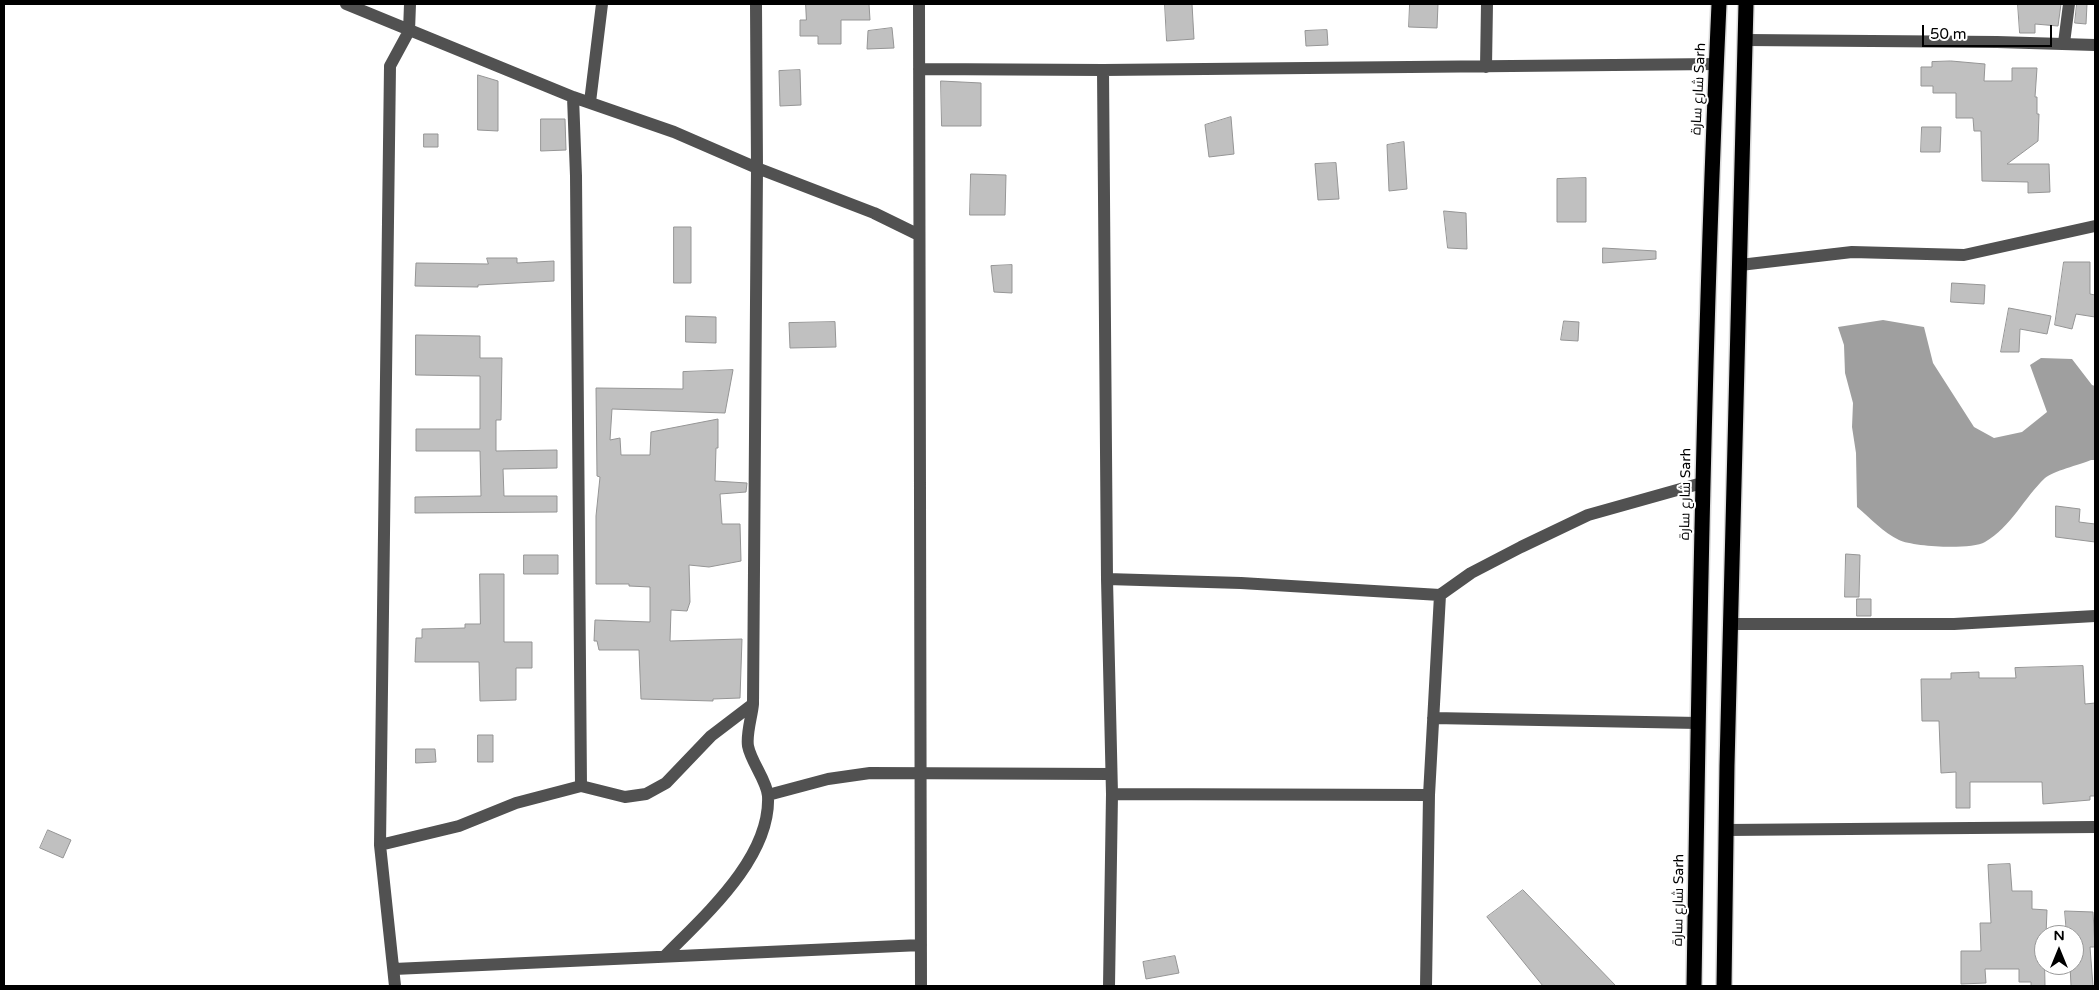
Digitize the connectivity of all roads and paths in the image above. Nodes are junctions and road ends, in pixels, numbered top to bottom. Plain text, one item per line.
1 (346, 4) edge
2 (410, 4) edge
3 (602, 4) edge
4 (756, 4) edge
5 (919, 4) edge
6 (1487, 4) edge
7 (1719, 4) edge
8 (1746, 4) edge
9 (2069, 4) edge
10 (409, 31) junction
11 (1746, 40) junction
12 (2064, 43) junction
13 (2095, 45) edge
14 (1716, 64) junction
15 (1486, 67) junction
16 (919, 69) junction
17 (1103, 70) junction
18 (574, 97) junction
19 (590, 102) junction
20 (757, 168) junction
21 (2095, 226) edge
22 (919, 235) junction
23 (1740, 265) junction
24 (1702, 483) junction
25 (1107, 579) junction
26 (1440, 595) junction
27 (2095, 616) edge
28 (1730, 624) junction
29 (753, 704) junction
30 (1434, 718) junction
31 (1698, 723) junction
32 (921, 774) junction
33 (1111, 774) junction
34 (581, 786) junction
35 (1112, 794) junction
36 (768, 795) junction
37 (1429, 795) junction
38 (2095, 827) edge
39 (1726, 830) junction
40 (380, 845) junction
41 (921, 945) junction
42 (664, 956) junction
43 (394, 969) junction
44 (395, 986) edge
45 (921, 986) edge
46 (1110, 986) edge
47 (1426, 986) edge
48 (1694, 986) edge
49 (1724, 986) edge

1 - 10 street
2 - 10 street
3 - 19 street
4 - 20 street
5 - 16 street
6 - 15 street
7 - 14 highway, شارع سارة Sarh
8 - 11 highway
9 - 12 street
10 - 18 street
10 - 40 street
11 - 12 street
11 - 23 highway
12 - 13 street
14 - 15 street
14 - 24 highway, شارع سارة Sarh
15 - 17 street
16 - 17 street
16 - 22 street
17 - 25 street
18 - 19 street
18 - 34 street
19 - 20 street
20 - 22 street
20 - 29 street
21 - 23 street
22 - 32 street
23 - 28 highway
24 - 26 street
24 - 31 highway, شارع سارة Sarh
25 - 26 street
25 - 33 street
26 - 30 street
27 - 28 street
28 - 39 highway
29 - 34 street
29 - 36 street
30 - 31 street
30 - 37 street
31 - 48 highway, شارع سارة Sarh
32 - 33 street
32 - 36 street
32 - 41 street
33 - 35 street
34 - 40 street
35 - 37 street
35 - 46 street
36 - 42 street
37 - 47 street
38 - 39 street
39 - 49 highway
40 - 43 street
41 - 42 street
41 - 45 street
42 - 43 street
43 - 44 street

